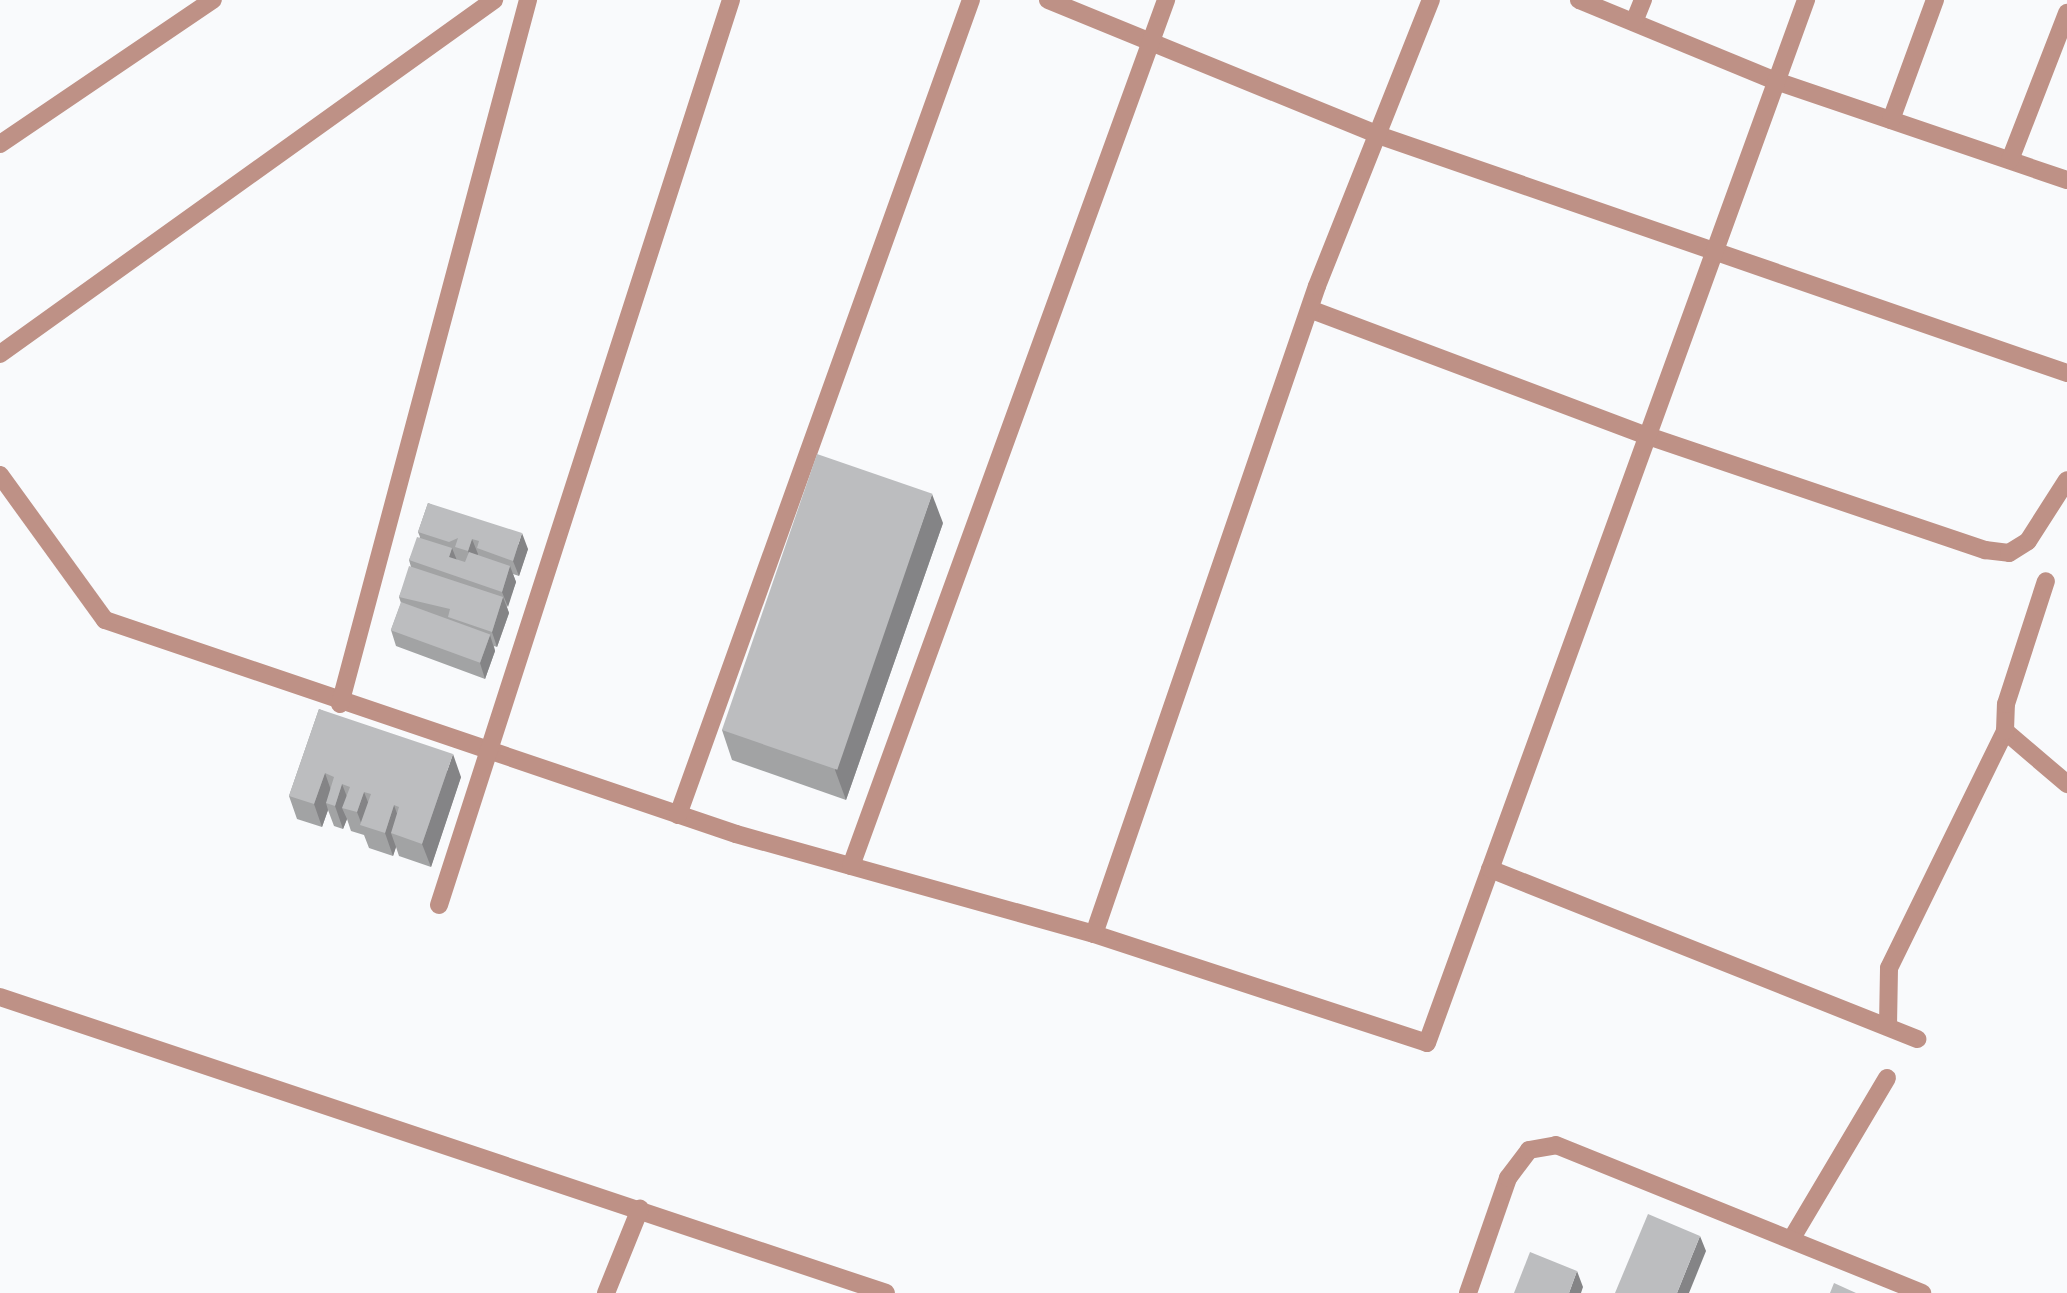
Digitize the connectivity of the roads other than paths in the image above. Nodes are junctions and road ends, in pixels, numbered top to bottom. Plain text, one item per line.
1 (212, 0) edge
2 (494, 0) edge
3 (528, 0) edge
4 (731, 0) edge
5 (971, 0) edge
6 (1048, 0) edge
7 (1166, 0) edge
8 (1431, 0) edge
9 (1579, 0) edge
10 (1643, 0) edge
11 (1806, 0) edge
12 (1935, 0) edge
13 (2067, 13) edge
14 (1634, 23) junction
15 (1151, 42) junction
16 (1776, 81) junction
17 (1891, 120) junction
18 (1378, 135) junction
19 (0, 144) edge
20 (2010, 160) junction
21 (2067, 180) edge
22 (1714, 250) junction
23 (1312, 310) junction
24 (0, 354) edge
25 (2067, 373) edge
26 (1647, 436) junction
27 (0, 475) edge
28 (2067, 480) edge
29 (2046, 581) dead end
30 (340, 704) junction
31 (2005, 731) junction
32 (487, 752) junction
33 (2067, 784) edge
34 (678, 815) junction
35 (851, 866) junction
36 (1490, 869) junction
37 (439, 905) dead end
38 (1094, 934) junction
39 (0, 997) edge
40 (1888, 1026) junction
41 (1917, 1039) dead end
42 (1887, 1078) dead end
43 (640, 1209) junction
44 (1792, 1237) junction
45 (606, 1293) edge
46 (886, 1293) edge
47 (1468, 1293) edge
48 (1922, 1293) edge

1 - 19 street
2 - 24 street
3 - 30 street
4 - 32 street
5 - 34 street
6 - 15 street
7 - 15 street
8 - 18 street
9 - 14 street
10 - 14 street
11 - 16 street
12 - 17 street
13 - 20 street
14 - 16 street
15 - 18 street
15 - 35 street
16 - 17 street
16 - 22 street
17 - 20 street
18 - 22 street
18 - 23 street
20 - 21 street
22 - 25 street
22 - 26 street
23 - 26 street
23 - 38 street
26 - 28 street
26 - 36 street
27 - 30 street
29 - 31 street
30 - 32 street
31 - 33 street
31 - 40 street
32 - 34 street
32 - 37 street
34 - 35 street
35 - 38 street
36 - 38 street
36 - 40 street
39 - 43 street
40 - 41 street
42 - 44 street
43 - 45 street
43 - 46 street
44 - 47 street
44 - 48 street

